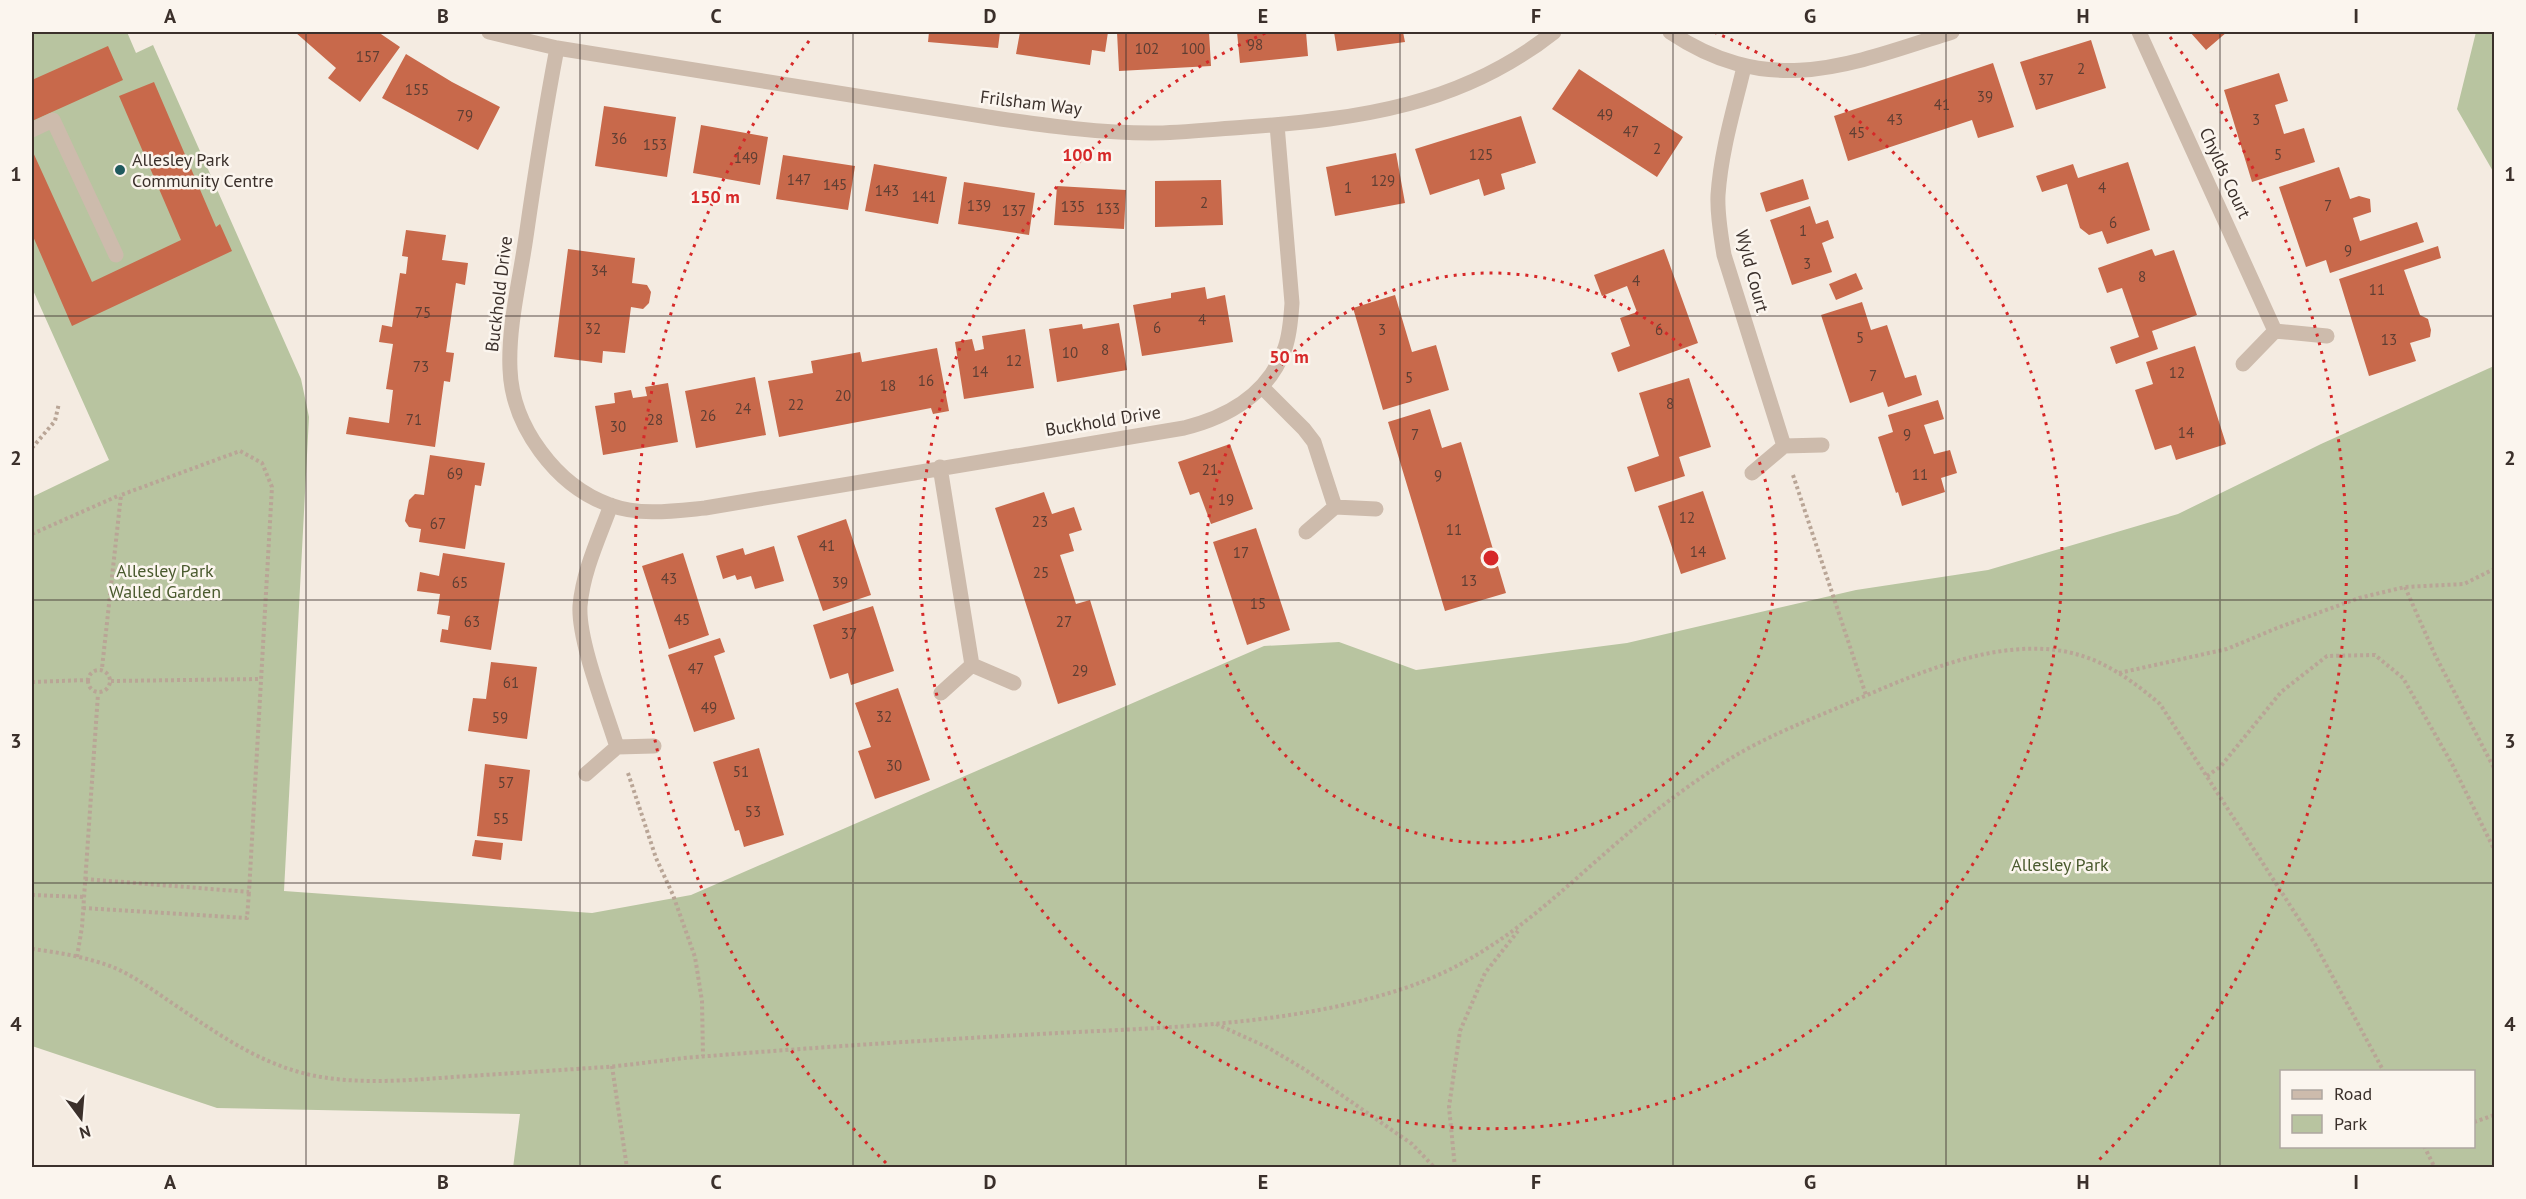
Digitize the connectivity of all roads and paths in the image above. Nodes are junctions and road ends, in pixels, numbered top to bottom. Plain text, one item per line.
1 (489, 32) edge
2 (1554, 32) edge
3 (1670, 32) edge
4 (1952, 32) edge
5 (2139, 32) edge
6 (557, 48) junction
7 (1744, 67) junction
8 (1277, 124) junction
9 (32, 130) edge
10 (116, 255) dead end
11 (2276, 331) junction
12 (2327, 336) dead end
13 (2242, 364) dead end
14 (1262, 387) junction
15 (59, 403) dead end
16 (1822, 445) dead end
17 (1784, 446) junction
18 (32, 448) edge
19 (940, 467) junction
20 (1752, 472) dead end
21 (121, 495) junction
22 (611, 505) junction
23 (1335, 507) junction
24 (1376, 509) dead end
25 (1306, 532) dead end
26 (32, 534) edge
27 (2494, 569) edge
28 (2405, 587) junction
29 (972, 665) junction
30 (102, 668) junction
31 (2119, 673) junction
32 (261, 679) junction
33 (87, 680) junction
34 (111, 681) junction
35 (32, 682) edge
36 (1014, 683) dead end
37 (940, 693) dead end
38 (98, 694) junction
39 (1866, 696) junction
40 (654, 746) dead end
41 (617, 747) junction
42 (2494, 768) edge
43 (586, 774) dead end
44 (2207, 776) junction
45 (2494, 849) edge
46 (85, 879) junction
47 (249, 892) junction
48 (32, 895) edge
49 (84, 897) junction
50 (83, 908) junction
51 (1520, 928) junction
52 (32, 949) edge
53 (77, 957) junction
54 (1215, 1024) junction
55 (703, 1056) junction
56 (612, 1066) junction
57 (2383, 1070) edge
58 (2494, 1115) edge
59 (2475, 1122) edge
60 (2425, 1148) edge
61 (627, 1167) edge
62 (1434, 1167) edge
63 (1455, 1167) edge
64 (2435, 1167) edge

1 - 6 street, Frilsham Way
2 - 8 street, Frilsham Way
3 - 7 street
4 - 7 street
5 - 11 street, Chylds Court
6 - 8 street, Frilsham Way
6 - 22 street, Buckhold Drive
7 - 17 street, Wyld Court
8 - 14 street, Buckhold Drive
9 - 10 street
11 - 12 street
11 - 13 street
14 - 19 street, Buckhold Drive
14 - 23 street
15 - 18 path
16 - 17 street
17 - 20 street
17 - 39 path
19 - 22 street, Buckhold Drive
19 - 29 street
21 - 26 path
21 - 30 path
21 - 32 path
22 - 41 street
23 - 24 street
23 - 25 street
27 - 28 path
28 - 31 path
28 - 42 path
29 - 36 street
29 - 37 street
30 - 33 path
30 - 34 path
31 - 39 path
31 - 44 path
32 - 34 path
32 - 47 path
33 - 35 path
33 - 38 path
34 - 38 path
38 - 46 path
39 - 51 path
40 - 41 street
41 - 43 street
41 - 55 path
44 - 45 path
44 - 57 path
46 - 47 path
46 - 49 path
47 - 50 path
48 - 49 path
49 - 50 path
50 - 53 path
51 - 54 path
51 - 63 path
52 - 53 path
53 - 56 path
54 - 55 path
54 - 62 path
55 - 56 path
56 - 61 path
58 - 59 path
60 - 64 path

